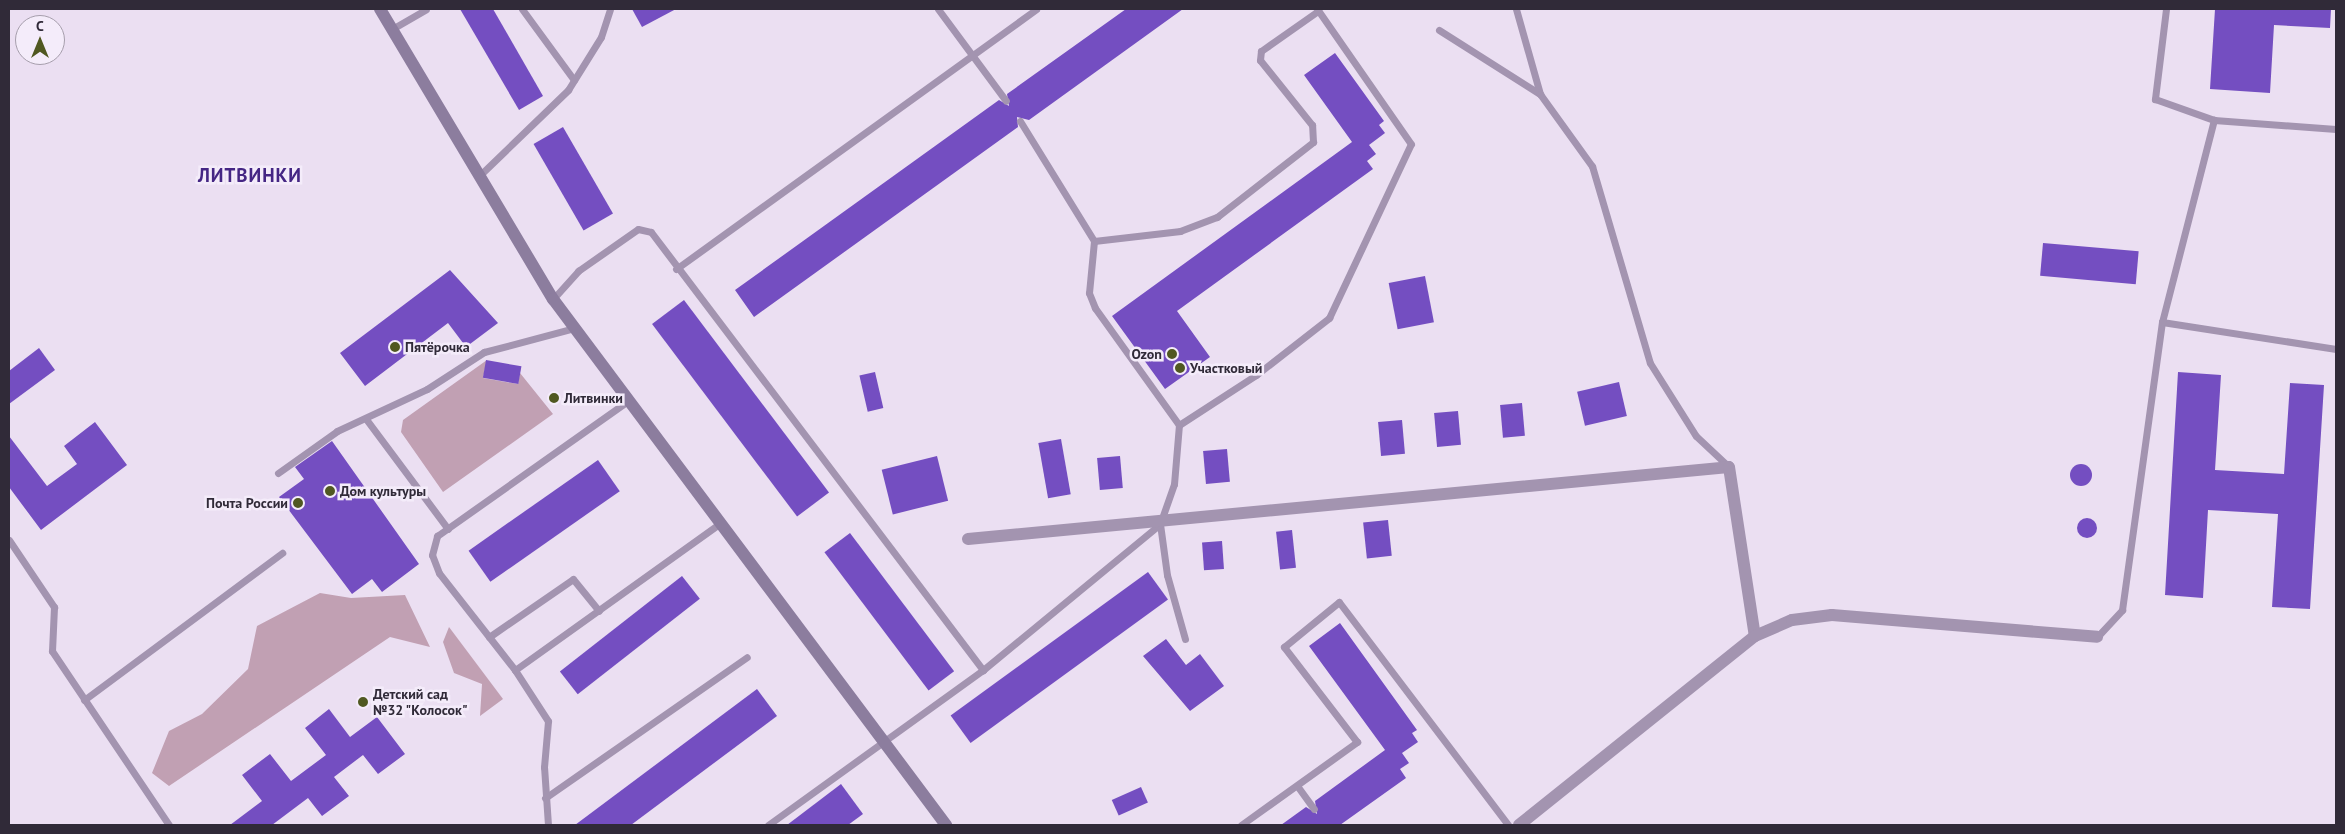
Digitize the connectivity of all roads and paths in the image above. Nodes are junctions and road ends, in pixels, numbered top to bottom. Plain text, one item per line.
1 (380, 9) edge
2 (426, 9) edge
3 (522, 9) edge
4 (610, 9) edge
5 (938, 9) edge
6 (1036, 9) edge
7 (1516, 9) edge
8 (2166, 9) edge
9 (1318, 10) edge
10 (392, 29) junction
11 (1439, 30) dead end
12 (972, 55) junction
13 (574, 80) junction
14 (1540, 94) junction
15 (1006, 101) dead end
16 (2214, 120) junction
17 (1020, 121) dead end
18 (2336, 129) edge
19 (479, 176) junction
20 (1094, 241) junction
21 (676, 269) junction
22 (553, 299) junction
23 (2162, 322) junction
24 (574, 328) junction
25 (2336, 349) edge
26 (628, 400) junction
27 (366, 419) junction
28 (1179, 425) junction
29 (1729, 467) junction
30 (278, 473) dead end
31 (720, 522) junction
32 (1160, 524) junction
33 (448, 529) junction
34 (968, 539) dead end
35 (9, 540) edge
36 (282, 553) dead end
37 (599, 611) junction
38 (489, 636) junction
39 (1755, 636) junction
40 (2097, 637) joint
41 (1185, 639) dead end
42 (747, 657) dead end
43 (515, 670) junction
44 (983, 670) junction
45 (84, 700) junction
46 (880, 743) junction
47 (1298, 787) junction
48 (545, 798) junction
49 (1314, 809) dead end
50 (169, 825) edge
51 (548, 825) edge
52 (768, 825) edge
53 (946, 825) edge
54 (1241, 825) edge
55 (1508, 825) edge
56 (1519, 825) edge

1 - 10 street
2 - 10 lane
3 - 13 lane
4 - 13 lane
5 - 12 lane
6 - 12 lane
7 - 14 lane
8 - 16 lane
9 - 20 lane
9 - 28 lane
10 - 19 street
11 - 14 lane
12 - 15 lane
12 - 21 lane
13 - 19 lane
14 - 29 lane
16 - 18 lane
16 - 23 lane
17 - 20 lane
19 - 22 street
20 - 28 lane
21 - 22 lane
21 - 44 lane
22 - 24 street
23 - 25 lane
23 - 40 lane
24 - 26 street
24 - 27 lane
26 - 31 street
26 - 33 lane
27 - 30 lane
27 - 33 lane
28 - 32 lane
29 - 32 street
29 - 39 street
31 - 37 lane
31 - 46 street
32 - 34 street
32 - 41 lane
32 - 44 lane
33 - 38 lane
35 - 45 lane
36 - 45 lane
37 - 38 lane
37 - 43 lane
38 - 43 lane
39 - 40 street
39 - 56 street
42 - 48 lane
43 - 48 lane
44 - 46 lane
45 - 50 lane
46 - 52 lane
46 - 53 street
47 - 49 lane
47 - 54 lane
47 - 55 lane
48 - 51 lane

